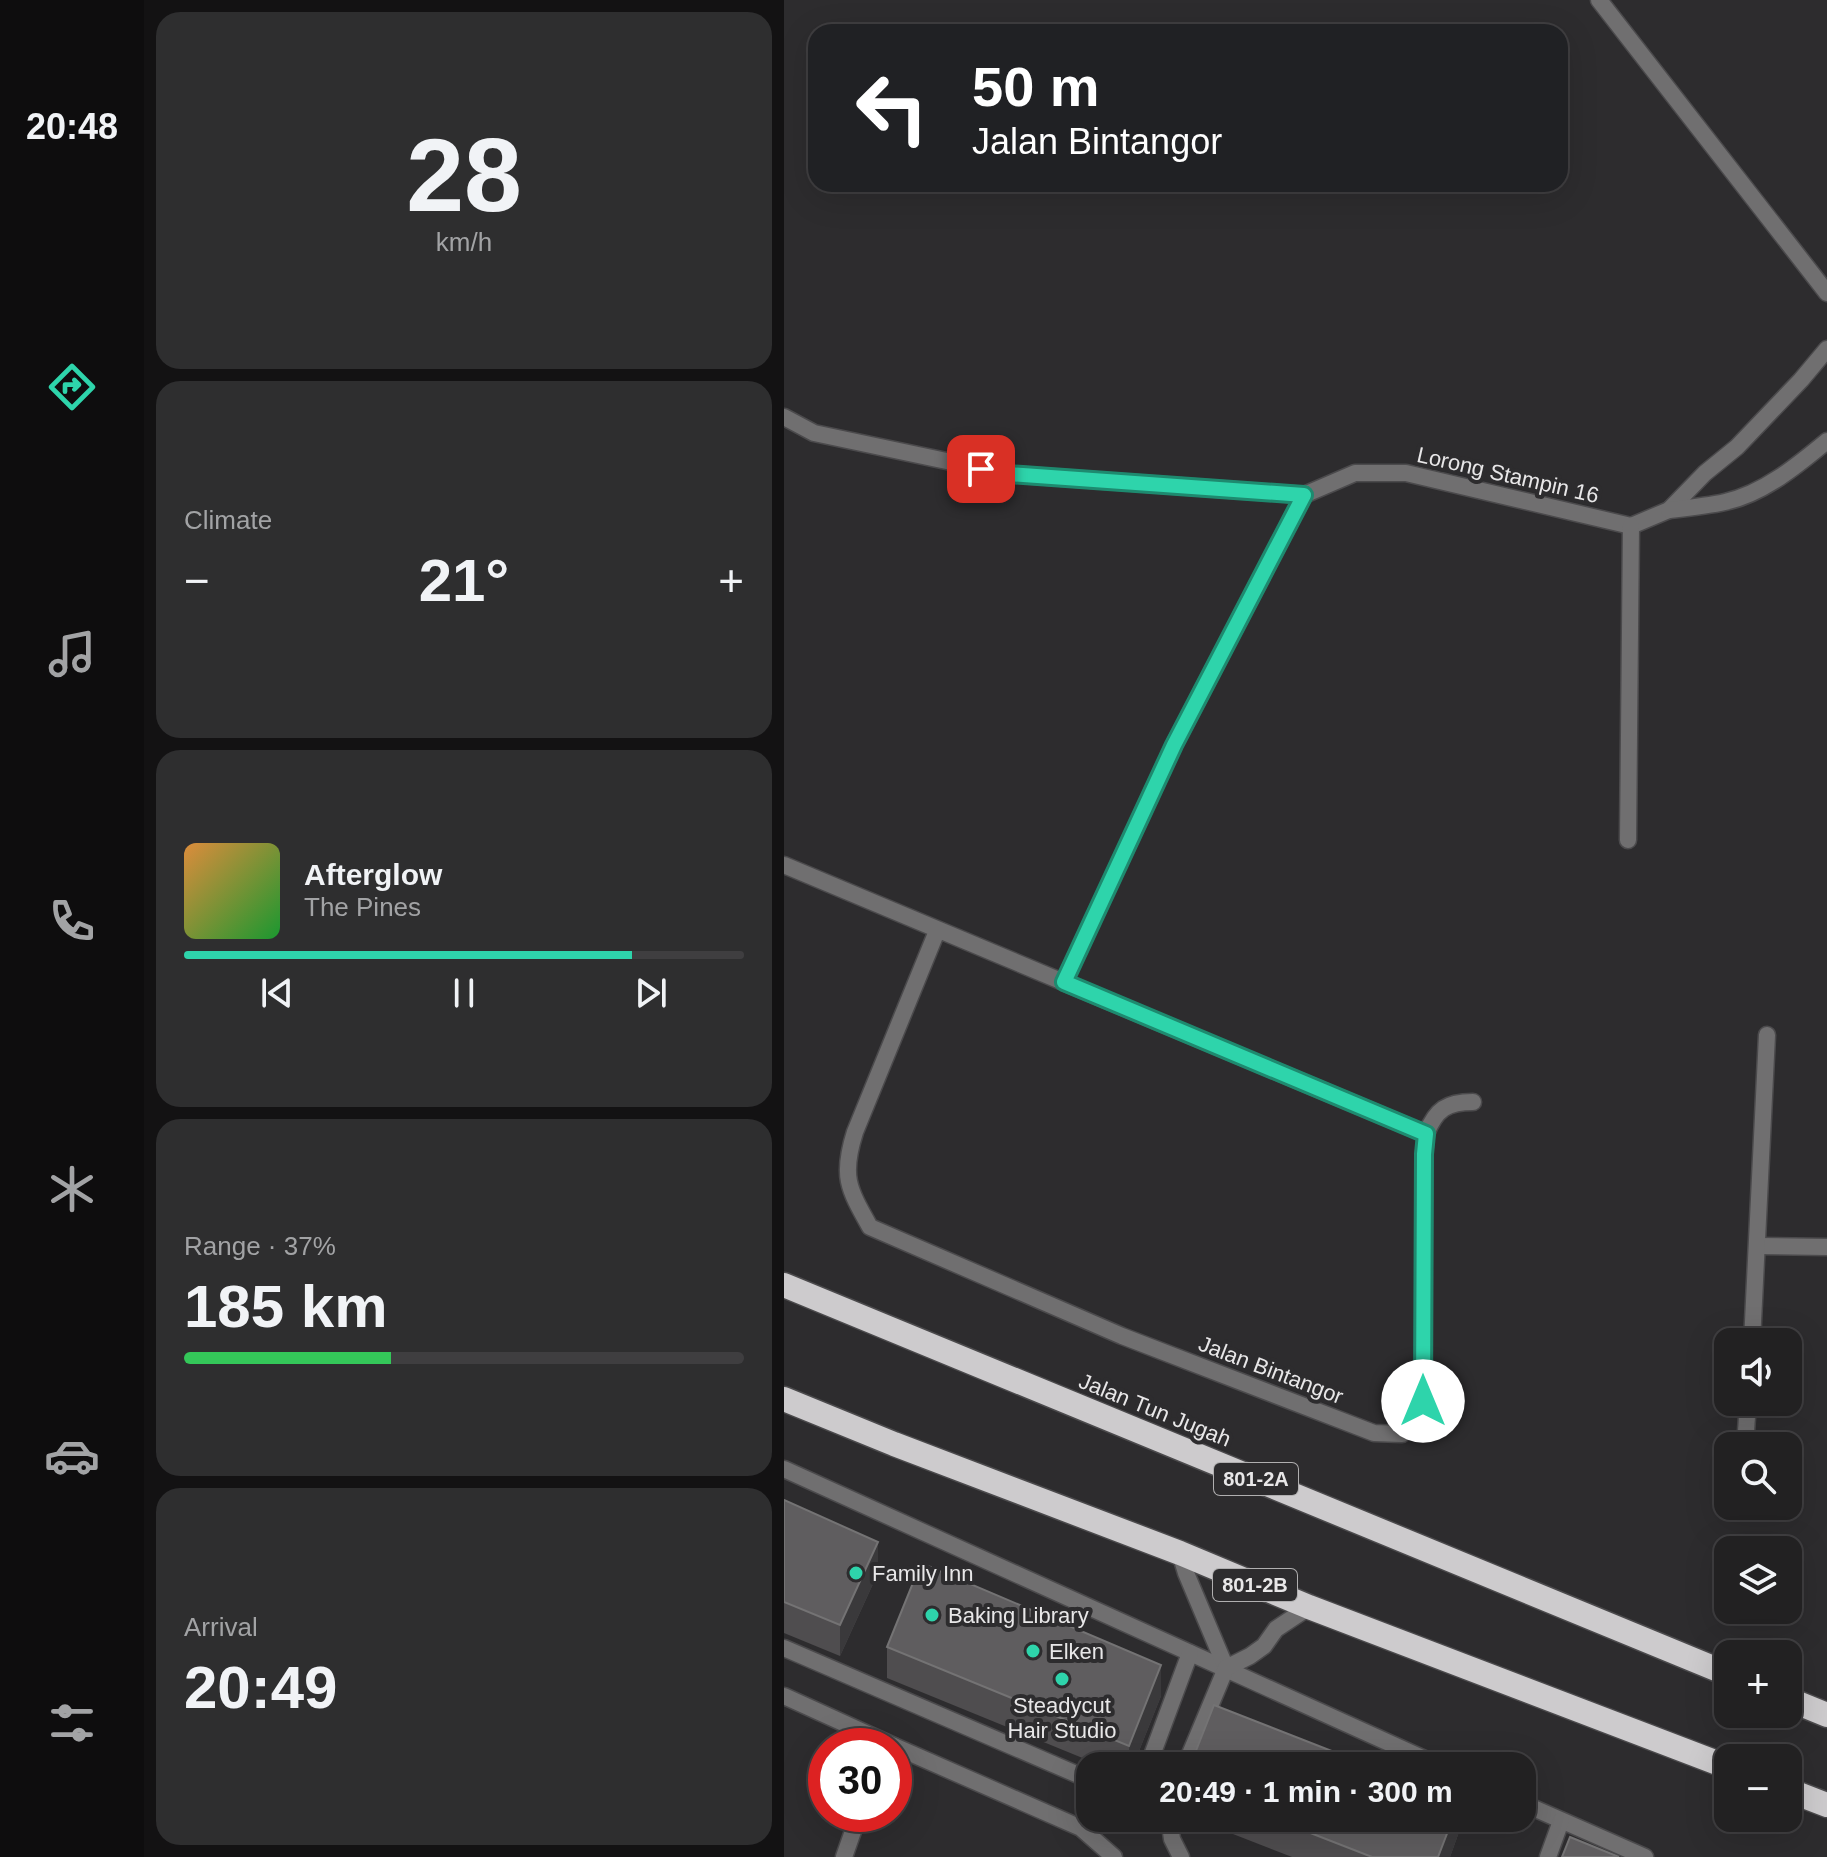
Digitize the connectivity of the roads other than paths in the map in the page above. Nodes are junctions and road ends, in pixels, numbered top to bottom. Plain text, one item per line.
1 (1599, 0) edge
2 (1827, 293) edge
3 (1827, 349) edge
4 (784, 417) edge
5 (1827, 441) edge
6 (1304, 495) junction
7 (1669, 510) junction
8 (1631, 526) junction
9 (1628, 840) dead end
10 (784, 865) edge
11 (937, 931) junction
12 (1064, 982) junction
13 (1767, 1035) dead end
14 (1473, 1102) dead end
15 (1426, 1134) junction
16 (1759, 1246) junction
17 (1827, 1247) edge
18 (784, 1285) edge
19 (1753, 1328) edge
20 (784, 1399) edge
21 (784, 1410) edge
22 (894, 1444) junction
23 (784, 1469) edge
24 (1180, 1553) junction
25 (1309, 1607) junction
26 (784, 1648) edge
27 (1190, 1653) junction
28 (1226, 1668) junction
29 (1714, 1668) edge
30 (784, 1696) edge
31 (1802, 1705) edge
32 (1827, 1715) edge
33 (852, 1728) edge
34 (1153, 1752) edge
35 (1191, 1752) edge
36 (1409, 1752) edge
37 (912, 1755) edge
38 (1714, 1762) edge
39 (1076, 1774) edge
40 (1802, 1795) edge
41 (1827, 1805) edge
42 (1536, 1809) edge
43 (1561, 1821) junction
44 (853, 1832) edge
45 (1171, 1832) edge
46 (844, 1857) edge
47 (1114, 1857) edge
48 (1181, 1857) edge
49 (1548, 1857) edge
50 (1645, 1857) edge

1 - 2 street
3 - 7 street
4 - 6 street, Lorong Stampin 16
5 - 7 street
6 - 8 street, Lorong Stampin 16
6 - 12 street
7 - 8 street
8 - 9 street
10 - 11 street
11 - 12 street
11 - 15 street, Jalan Bintangor
12 - 15 street
13 - 16 street
14 - 15 street
16 - 17 street
16 - 19 street
18 - 29 highway, Jalan Tun Jugah / 801-2A
20 - 22 highway, 801-2B
21 - 22 street
22 - 24 highway, 801-2B
23 - 27 street
24 - 25 highway, 801-2B
24 - 28 street
25 - 28 street
25 - 38 highway, 801-2B
26 - 39 street
27 - 28 street
27 - 34 street
28 - 35 street
28 - 36 street
30 - 33 street
31 - 32 highway
37 - 47 street
40 - 41 highway
42 - 43 street
43 - 49 street
43 - 50 street
44 - 46 street
45 - 48 street

